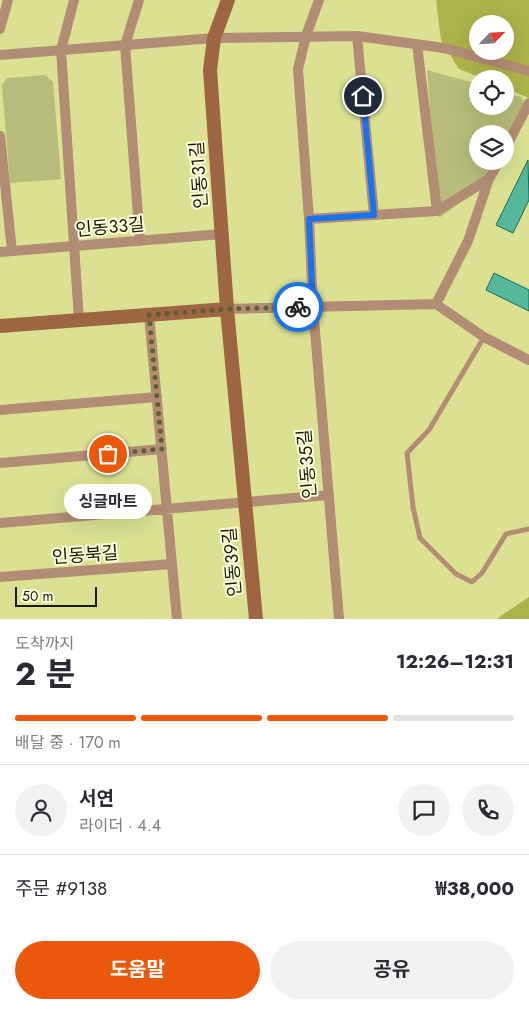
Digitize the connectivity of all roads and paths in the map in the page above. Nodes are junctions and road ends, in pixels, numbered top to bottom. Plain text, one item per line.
1 (8, 0) edge
2 (74, 0) edge
3 (139, 0) edge
4 (228, 0) edge
5 (319, 0) edge
6 (0, 29) edge
7 (306, 36) junction
8 (357, 36) junction
9 (214, 38) junction
10 (417, 44) junction
11 (125, 45) junction
12 (61, 50) junction
13 (0, 55) edge
14 (529, 71) edge
15 (529, 103) edge
16 (514, 132) edge
17 (0, 136) edge
18 (494, 170) edge
19 (489, 179) junction
20 (437, 211) junction
21 (374, 215) junction
22 (309, 219) junction
23 (222, 234) junction
24 (140, 241) junction
25 (75, 246) junction
26 (12, 251) junction
27 (0, 252) edge
28 (436, 304) junction
29 (313, 307) junction
30 (227, 309) junction
31 (149, 315) junction
32 (79, 320) junction
33 (0, 326) edge
34 (484, 337) junction
35 (529, 360) edge
36 (157, 398) junction
37 (0, 410) edge
38 (162, 449) junction
39 (0, 463) edge
40 (329, 495) junction
41 (245, 502) junction
42 (167, 509) junction
43 (0, 523) edge
44 (529, 529) edge
45 (172, 564) junction
46 (0, 577) edge
47 (176, 619) edge
48 (256, 619) edge
49 (339, 619) edge

1 - 6 street
2 - 12 street
3 - 11 street
4 - 9 street, 인동31길
5 - 7 street
7 - 8 street
7 - 9 street
7 - 22 street
8 - 10 street
8 - 21 street
9 - 11 street
9 - 23 street, 인동31길
10 - 14 street
10 - 20 street
11 - 12 street
11 - 24 street
12 - 13 street
12 - 25 street
15 - 16 street
17 - 26 street
18 - 19 street
19 - 20 street
19 - 28 street
20 - 21 street
21 - 22 street
22 - 29 street
23 - 24 street, 인동33길
23 - 30 street, 인동31길
24 - 25 street, 인동33길
25 - 26 street, 인동33길
25 - 32 street
26 - 27 street, 인동33길
28 - 29 street
28 - 34 street
29 - 30 street
29 - 40 street, 인동35길
30 - 31 street
30 - 41 street
31 - 32 street
31 - 36 street
32 - 33 street
34 - 35 street
34 - 44 lane
36 - 37 street
36 - 38 street
38 - 39 street
38 - 42 street
40 - 41 street, 인동39길
40 - 49 street, 인동35길
41 - 42 street, 인동39길
41 - 48 street, 인동39길
42 - 43 street, 인동39길
42 - 45 street
45 - 46 street, 인동북길
45 - 47 street

